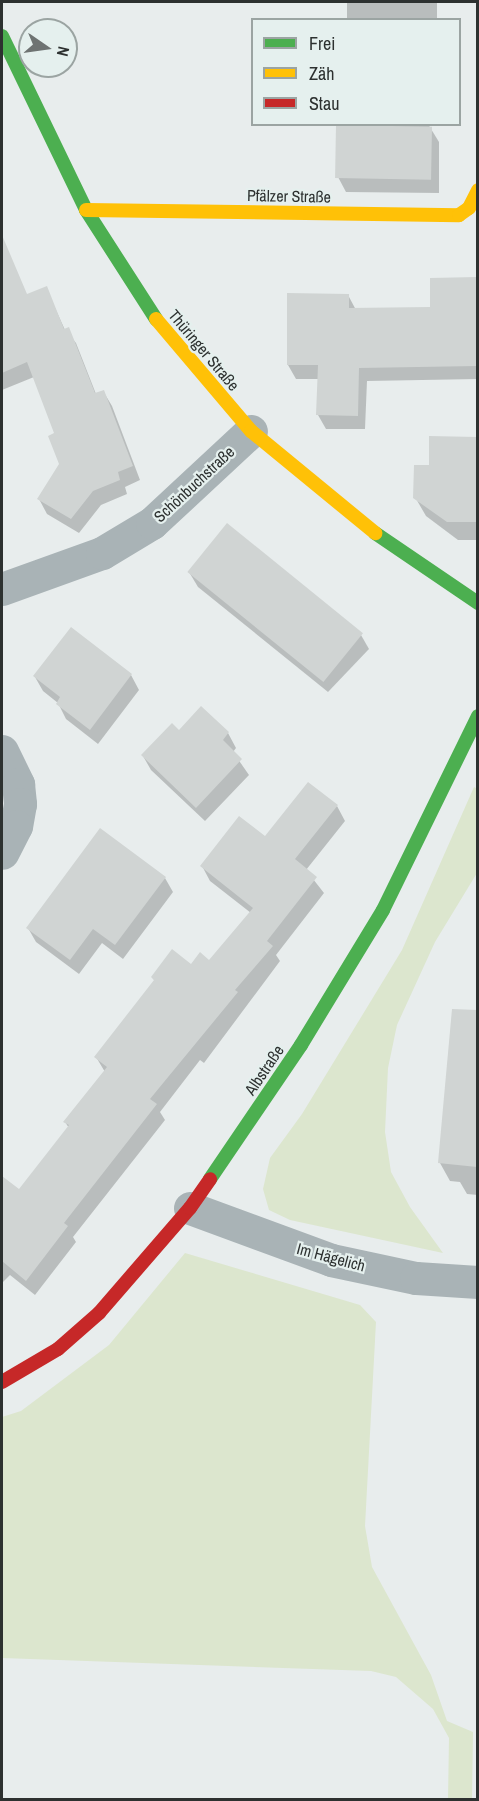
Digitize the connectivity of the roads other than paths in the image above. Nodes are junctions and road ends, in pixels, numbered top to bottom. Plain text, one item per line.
1 (2, 36) edge
2 (477, 190) edge
3 (86, 210) junction
4 (251, 431) junction
5 (2, 589) edge
6 (477, 603) edge
7 (477, 716) edge
8 (2, 751) edge
9 (2, 853) edge
10 (190, 1208) junction
11 (477, 1282) edge
12 (2, 1382) edge

1 - 3 street, Thüringer Straße
2 - 3 street, Pfälzer Straße
3 - 4 street, Thüringer Straße
4 - 5 street, Schönbuchstraße
4 - 6 street, Thüringer Straße
7 - 10 street, Albstraße
8 - 9 street
10 - 11 street, Im Hägelich
10 - 12 street, Albstraße

